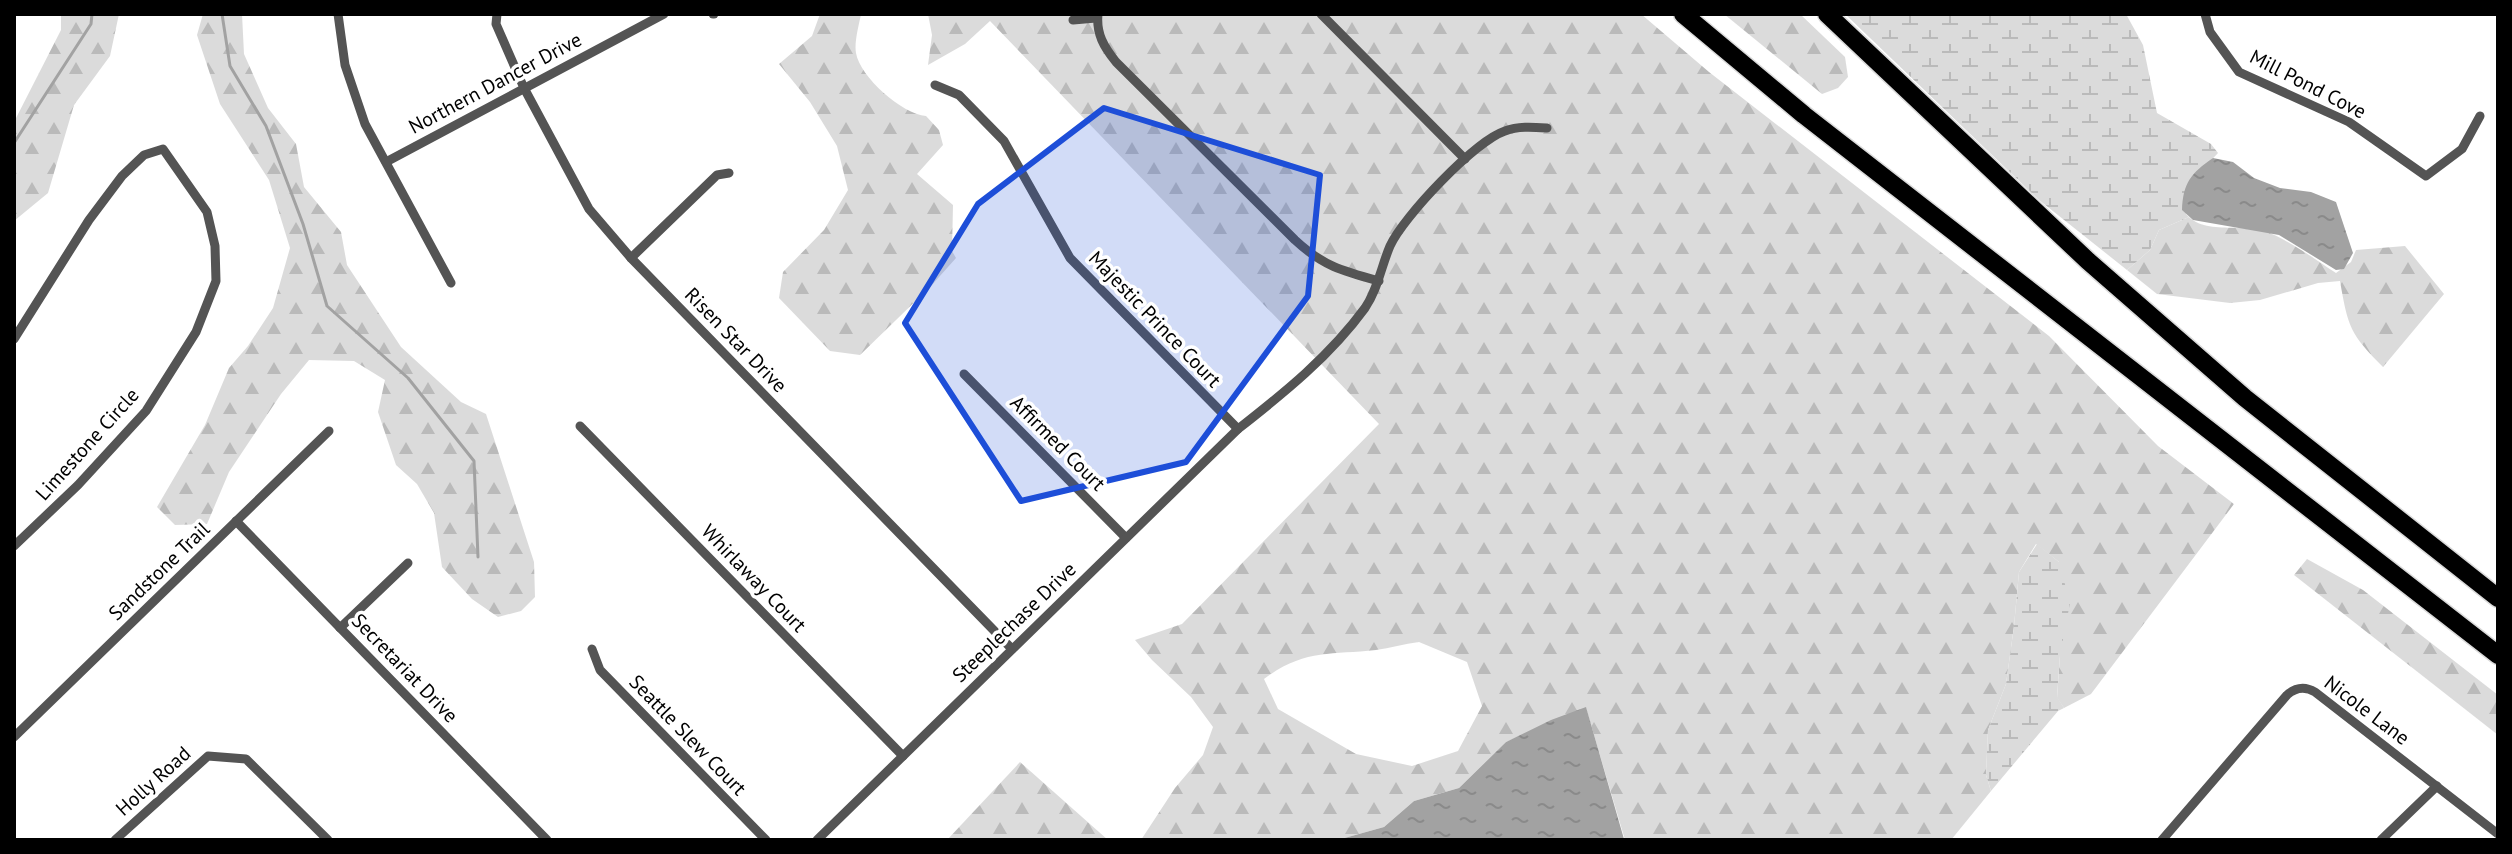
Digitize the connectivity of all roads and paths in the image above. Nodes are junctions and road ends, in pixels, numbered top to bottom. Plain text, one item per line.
1 (338, 14) edge
2 (497, 14) edge
3 (664, 14) edge
4 (1321, 14) edge
5 (1683, 14) edge
6 (1827, 14) edge
7 (2205, 14) edge
8 (1097, 16) edge
9 (1073, 20) dead end
10 (935, 85) dead end
11 (524, 88) junction
12 (2480, 116) dead end
13 (1547, 128) dead end
14 (1465, 159) junction
15 (386, 162) junction
16 (729, 173) dead end
17 (631, 258) junction
18 (1379, 281) junction
19 (451, 283) dead end
20 (14, 339) edge
21 (964, 374) dead end
22 (580, 426) dead end
23 (1238, 429) junction
24 (329, 431) dead end
25 (236, 521) junction
26 (1126, 538) junction
27 (14, 546) edge
28 (408, 563) dead end
29 (2472, 579) junction
30 (2498, 591) edge
31 (2498, 598) edge
32 (340, 628) junction
33 (592, 649) dead end
34 (1012, 649) junction
35 (2498, 655) edge
36 (14, 737) edge
37 (903, 756) junction
38 (2437, 786) junction
39 (2498, 834) edge
40 (326, 839) edge
41 (115, 840) edge
42 (547, 840) edge
43 (766, 840) edge
44 (817, 840) edge
45 (2162, 840) edge
46 (2381, 840) edge

1 - 15 street
2 - 11 street, Risen Star Drive
3 - 11 street, Northern Dancer Drive
4 - 14 street
5 - 35 highway
6 - 29 highway
7 - 12 street, Mill Pond Cove
8 - 9 street
8 - 18 street
10 - 23 street, Majestic Prince Court
11 - 15 street, Northern Dancer Drive
11 - 17 street, Risen Star Drive
13 - 14 street, Steeplechase Drive
14 - 18 street, Steeplechase Drive
15 - 19 street
16 - 17 street
17 - 34 street, Risen Star Drive
18 - 23 street, Steeplechase Drive
20 - 27 street, Limestone Circle
21 - 26 street, Affirmed Court
22 - 37 street, Whirlaway Court
23 - 26 street, Steeplechase Drive
24 - 25 street, Sandstone Trail
25 - 32 street, Secretariat Drive
25 - 36 street, Sandstone Trail
26 - 34 street, Steeplechase Drive
28 - 32 street
29 - 30 highway
29 - 31 highway
32 - 42 street, Secretariat Drive
33 - 43 street, Seattle Slew Court
34 - 37 street, Steeplechase Drive
37 - 44 street, Steeplechase Drive
38 - 39 street, Nicole Lane
38 - 45 street, Nicole Lane
38 - 46 street
40 - 41 street, Holly Road

